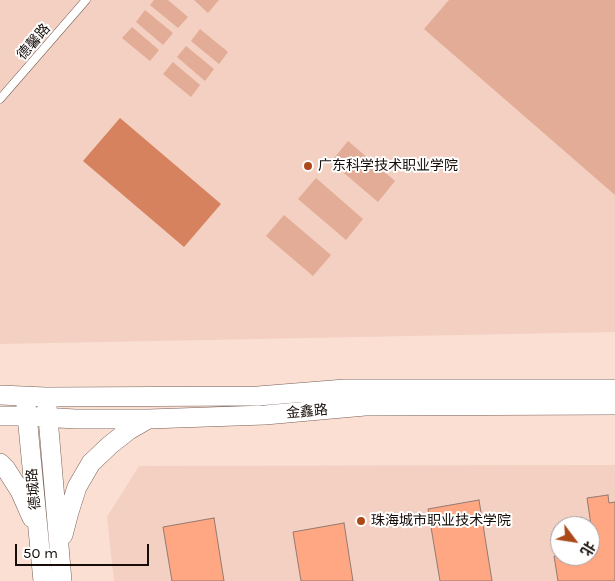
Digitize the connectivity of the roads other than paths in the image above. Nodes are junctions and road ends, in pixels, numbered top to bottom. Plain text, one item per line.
1 (86, 0) edge
2 (0, 100) edge
3 (615, 389) edge
4 (0, 395) edge
5 (26, 396) junction
6 (46, 397) junction
7 (615, 404) edge
8 (0, 416) edge
9 (27, 416) junction
10 (48, 417) junction
11 (149, 419) junction
12 (0, 463) edge
13 (38, 533) junction
14 (59, 551) junction
15 (43, 581) edge
16 (62, 581) edge

1 - 2 lane, 德馨路
3 - 6 street, 金鑫路
4 - 5 street, 金鑫路
5 - 6 street, 金鑫路
5 - 9 street, 德城路
6 - 10 street, 德城路
7 - 11 street, 金鑫路
8 - 9 street, 金鑫路
9 - 10 street, 金鑫路
9 - 13 street, 德城路
10 - 11 street, 金鑫路
10 - 14 street, 德城路
11 - 14 street
12 - 13 street
13 - 15 street, 德城路
14 - 16 street, 德城路

